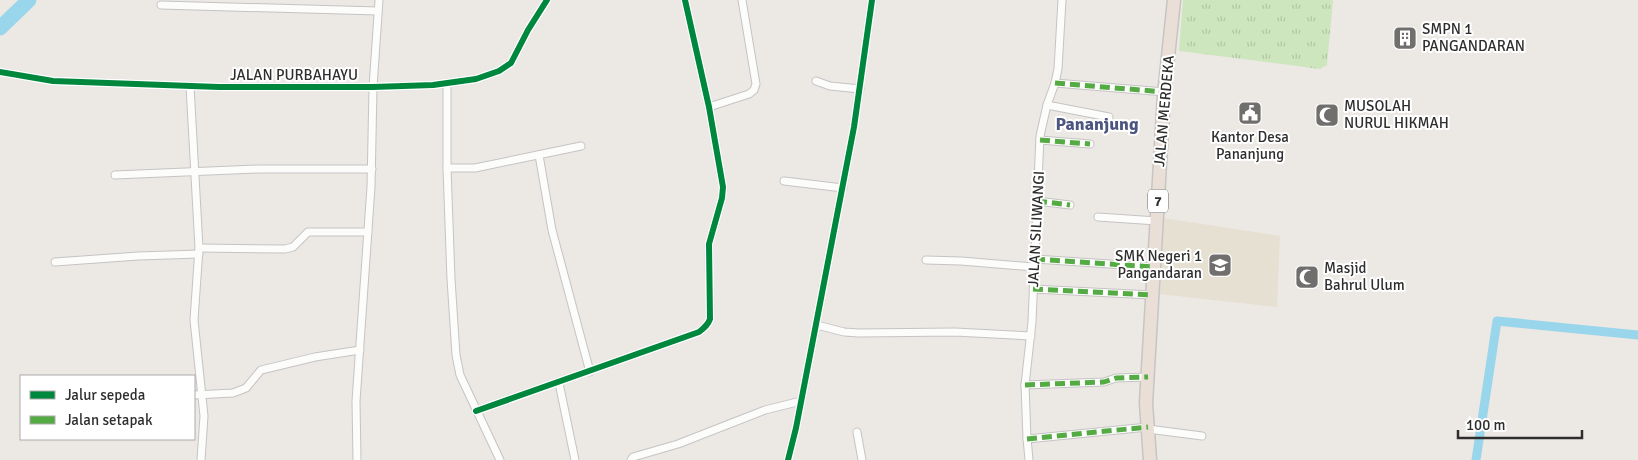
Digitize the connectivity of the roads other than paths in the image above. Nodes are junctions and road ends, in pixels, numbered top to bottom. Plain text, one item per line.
1 (379, 0) edge
2 (547, 0) edge
3 (686, 0) edge
4 (742, 0) edge
5 (872, 0) edge
6 (1062, 0) edge
7 (1174, 0) edge
8 (161, 6) dead end
9 (378, 11) junction
10 (0, 72) edge
11 (816, 81) dead end
12 (447, 83) junction
13 (1055, 83) junction
14 (190, 86) junction
15 (373, 87) junction
16 (860, 88) junction
17 (1165, 92) junction
18 (1047, 105) junction
19 (709, 107) junction
20 (1108, 117) dead end
21 (1040, 140) junction
22 (1090, 144) dead end
23 (580, 146) dead end
24 (539, 155) junction
25 (447, 168) junction
26 (372, 169) junction
27 (195, 172) junction
28 (115, 175) dead end
29 (784, 181) dead end
30 (843, 188) junction
31 (1038, 201) junction
32 (1070, 205) dead end
33 (1098, 216) dead end
34 (1157, 221) junction
35 (368, 232) junction
36 (199, 251) junction
37 (1036, 259) junction
38 (926, 260) dead end
39 (55, 262) dead end
40 (1034, 267) junction
41 (1154, 267) junction
42 (1033, 289) junction
43 (1152, 296) junction
44 (817, 325) junction
45 (1031, 336) junction
46 (360, 350) junction
47 (590, 372) junction
48 (1148, 377) junction
49 (559, 382) junction
50 (1025, 384) junction
51 (202, 394) junction
52 (195, 395) edge
53 (801, 401) junction
54 (476, 412) junction
55 (1148, 428) junction
56 (857, 432) dead end
57 (1202, 436) dead end
58 (1027, 439) junction
59 (201, 460) edge
60 (357, 460) edge
61 (500, 460) edge
62 (575, 460) edge
63 (631, 460) edge
64 (788, 460) edge
65 (862, 460) edge
66 (1029, 460) edge
67 (1150, 460) edge

1 - 9 street
2 - 12 street, JALAN PURBAHAYU
3 - 19 street
4 - 19 street
5 - 16 street
6 - 13 street, JALAN SILIWANGI
7 - 17 highway, JALAN MERDEKA / 7
8 - 9 street
9 - 15 street
10 - 14 street, JALAN PURBAHAYU
11 - 16 street
12 - 15 street, JALAN PURBAHAYU
12 - 25 street
13 - 17 street
13 - 18 street, JALAN SILIWANGI
14 - 15 street, JALAN PURBAHAYU
14 - 27 street
15 - 26 street
16 - 30 street
17 - 34 highway, JALAN MERDEKA / 7
18 - 20 street
18 - 21 street, JALAN SILIWANGI
19 - 47 street
21 - 22 street
21 - 31 street, JALAN SILIWANGI
23 - 24 street
24 - 25 street
24 - 47 street
25 - 54 street
26 - 27 street
26 - 35 street
27 - 28 street
27 - 36 street
29 - 30 street
30 - 44 street
31 - 32 street
31 - 37 street, JALAN SILIWANGI
33 - 34 street
34 - 41 highway, JALAN MERDEKA / 7
35 - 36 street
35 - 46 street
36 - 39 street
36 - 51 street
37 - 40 street, JALAN SILIWANGI
37 - 41 street
38 - 40 street
40 - 42 street, JALAN SILIWANGI
41 - 43 highway, JALAN MERDEKA / 7
42 - 43 street
42 - 45 street, JALAN SILIWANGI
43 - 48 highway, JALAN MERDEKA / 7
44 - 45 street
44 - 53 street
45 - 50 street, JALAN SILIWANGI
46 - 51 street
46 - 60 street
47 - 49 street
48 - 50 street
48 - 55 highway, JALAN MERDEKA / 7
49 - 54 street
49 - 62 street
50 - 58 street, JALAN SILIWANGI
51 - 52 street
51 - 59 street
53 - 63 street
53 - 64 street
54 - 61 street
55 - 57 street
55 - 58 street
55 - 67 highway, 7
56 - 65 street
58 - 66 street, JALAN SILIWANGI

